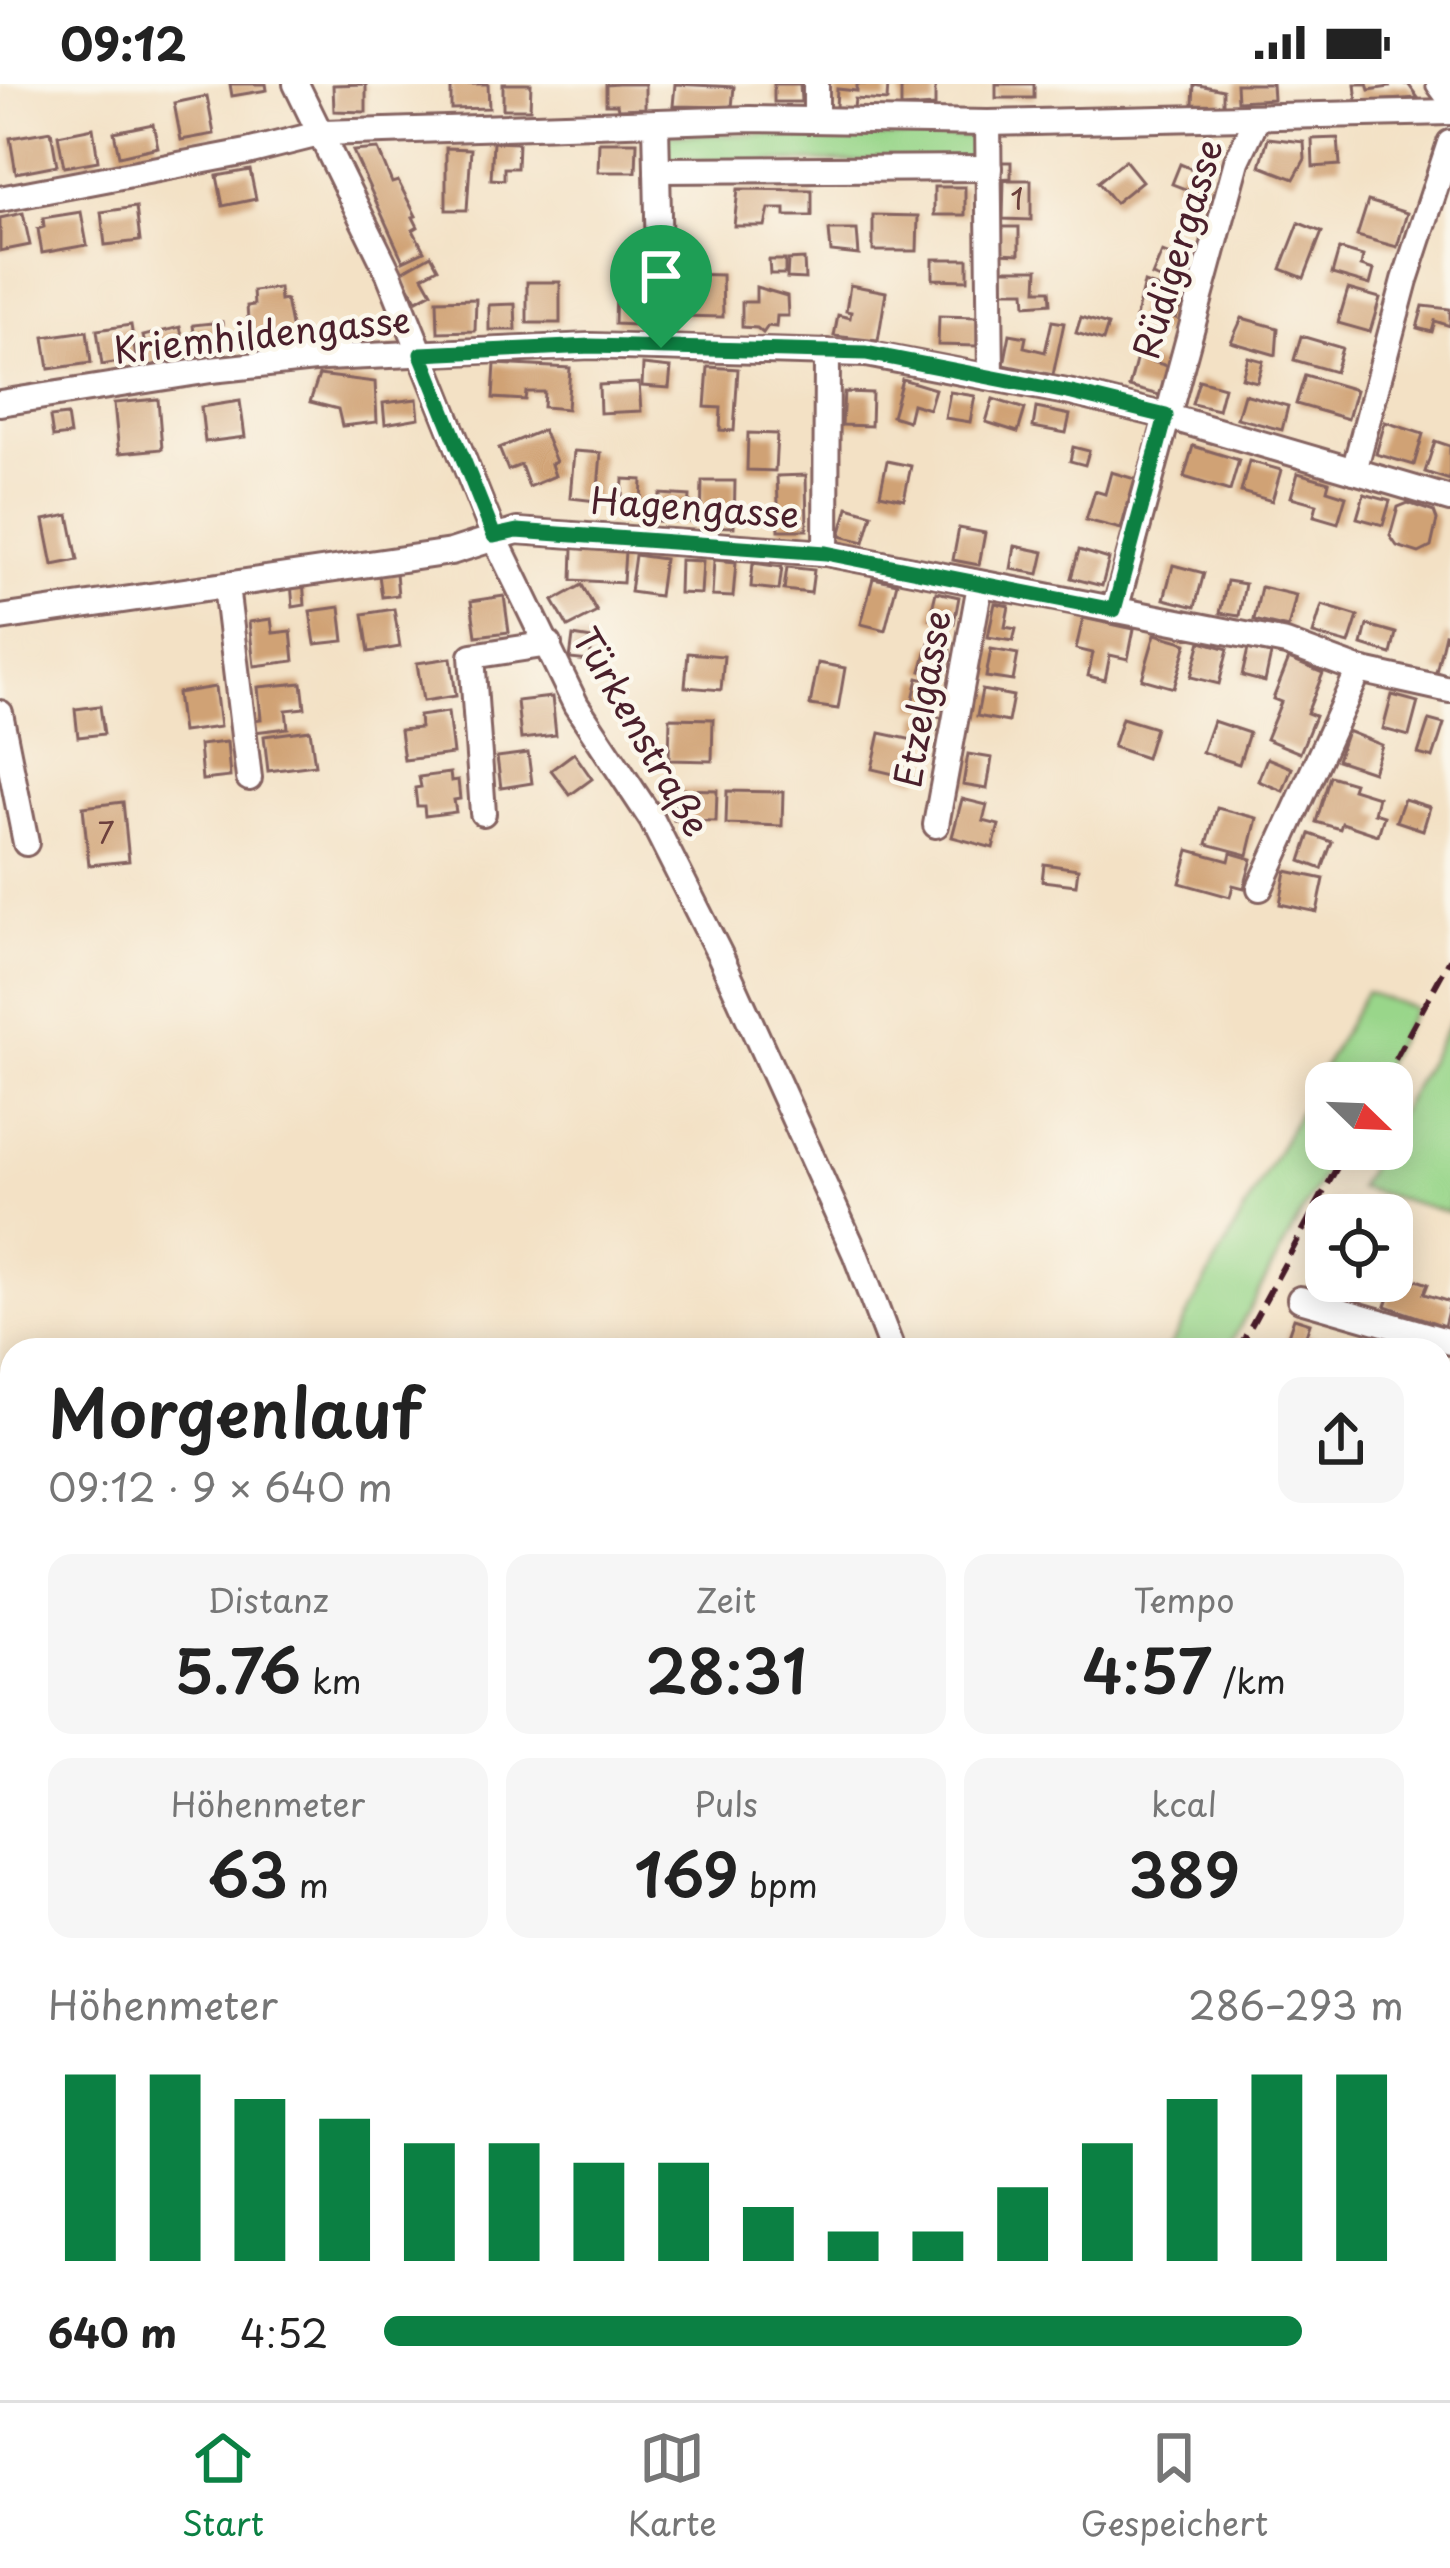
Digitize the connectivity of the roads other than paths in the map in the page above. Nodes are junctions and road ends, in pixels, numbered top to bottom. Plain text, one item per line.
1 (296, 84) edge
2 (817, 84) edge
3 (1439, 84) edge
4 (1450, 98) edge
5 (1450, 112) edge
6 (1257, 118) junction
7 (816, 119) junction
8 (988, 123) junction
9 (656, 124) junction
10 (322, 133) junction
11 (1450, 143) edge
12 (989, 168) junction
13 (657, 170) junction
14 (0, 199) edge
15 (661, 348) junction
16 (827, 352) junction
17 (421, 354) junction
18 (992, 377) junction
19 (0, 403) edge
20 (1166, 416) junction
21 (1354, 471) junction
22 (1450, 499) edge
23 (494, 536) junction
24 (826, 553) junction
25 (980, 585) junction
26 (226, 586) junction
27 (1114, 610) junction
28 (0, 617) edge
29 (549, 644) junction
30 (1359, 670) junction
31 (1450, 690) edge
32 (0, 712) edge
33 (249, 778) dead end
34 (483, 813) dead end
35 (936, 825) dead end
36 (26, 843) dead end
37 (1260, 888) dead end
38 (1300, 1299) dead end
39 (887, 1338) edge
40 (1436, 1338) edge

1 - 10 street, Türkenstraße
2 - 7 street
3 - 4 street
5 - 6 street
6 - 8 street
6 - 20 street, Rüdigergasse
7 - 8 street
7 - 9 street
8 - 12 street
9 - 10 street
9 - 13 street
10 - 14 street
10 - 17 street, Türkenstraße
11 - 21 street
12 - 13 street
12 - 18 street
13 - 15 street
15 - 16 street, Kriemhildengasse
15 - 17 street, Kriemhildengasse
16 - 18 street, Kriemhildengasse
16 - 24 street
17 - 19 street, Kriemhildengasse
17 - 23 street, Türkenstraße
18 - 20 street, Kriemhildengasse
20 - 21 street, Kriemhildengasse
20 - 27 street, Rüdigergasse
21 - 22 street, Kriemhildengasse
23 - 24 street, Hagengasse
23 - 26 street, Hagengasse
23 - 29 street, Türkenstraße
24 - 25 street, Hagengasse
25 - 27 street, Hagengasse
25 - 35 street, Etzelgasse
26 - 28 street, Hagengasse
26 - 33 street
27 - 30 street, Hagengasse
29 - 34 street
29 - 39 street, Türkenstraße
30 - 31 street, Hagengasse
30 - 37 street
32 - 36 street
38 - 40 street

